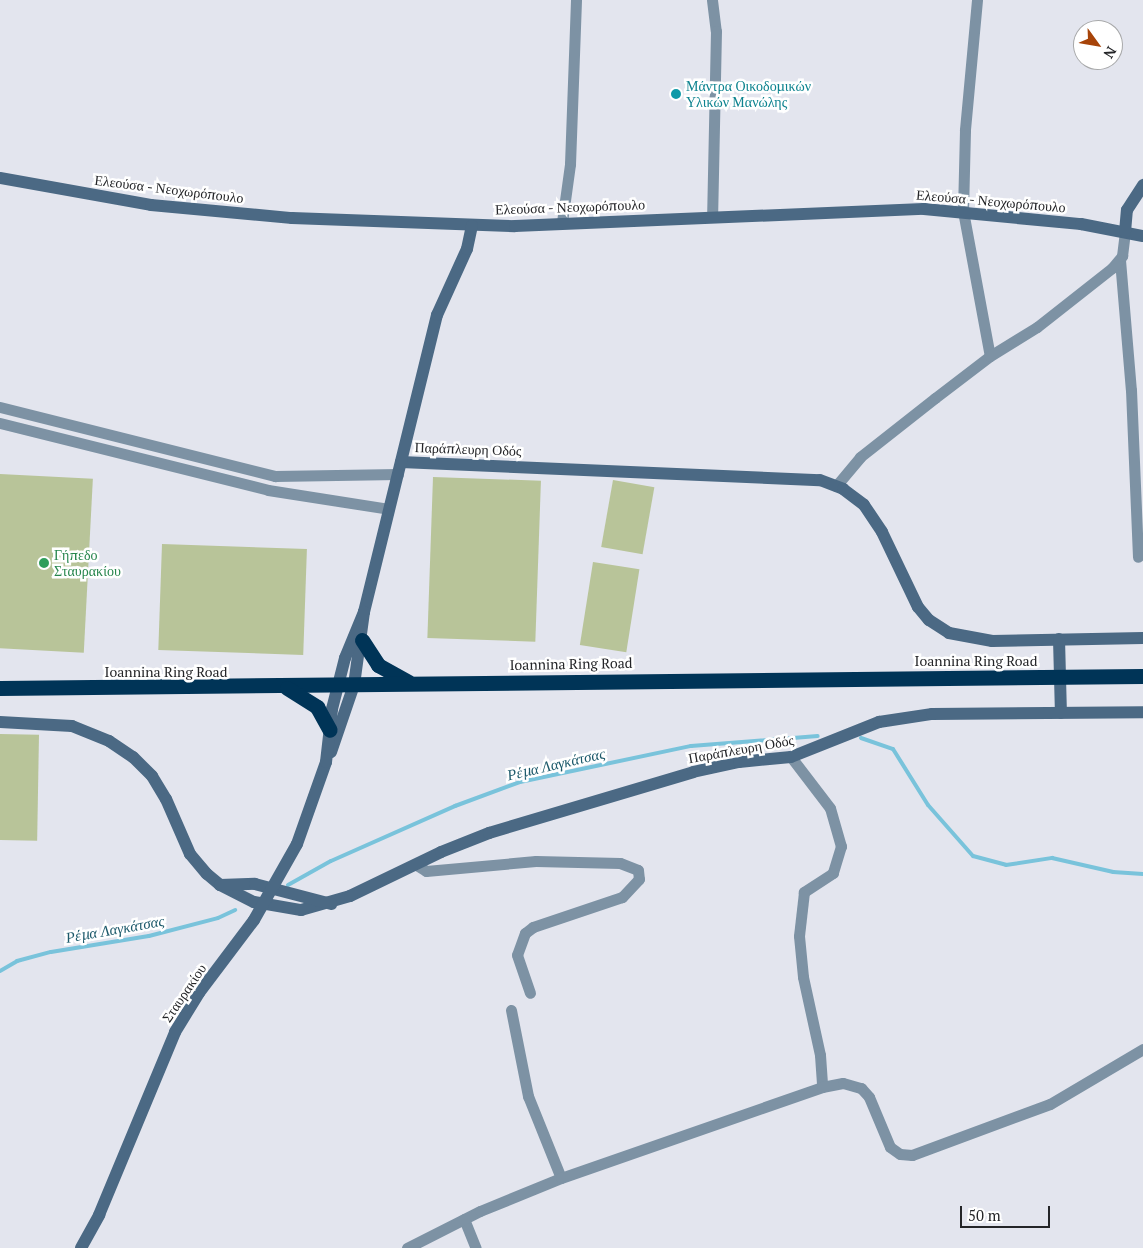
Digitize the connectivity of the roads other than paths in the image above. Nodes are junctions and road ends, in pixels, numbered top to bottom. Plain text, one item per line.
1 (576, 0) edge
2 (712, 0) edge
3 (977, 0) edge
4 (0, 178) edge
5 (1143, 185) edge
6 (963, 211) junction
7 (712, 217) junction
8 (562, 222) junction
9 (472, 226) junction
10 (1125, 232) junction
11 (1143, 236) edge
12 (1120, 260) junction
13 (990, 356) junction
14 (0, 407) edge
15 (0, 423) edge
16 (401, 462) junction
17 (398, 474) junction
18 (836, 486) junction
19 (389, 509) junction
20 (1138, 557) dead end
21 (364, 612) junction
22 (1059, 638) junction
23 (1143, 638) edge
24 (362, 640) junction
25 (1143, 676) edge
26 (410, 683) junction
27 (338, 685) junction
28 (354, 685) junction
29 (286, 687) junction
30 (0, 688) edge
31 (1143, 712) edge
32 (1061, 713) junction
33 (0, 722) edge
34 (330, 730) junction
35 (791, 757) junction
36 (326, 762) junction
37 (415, 864) junction
38 (220, 885) junction
39 (274, 888) junction
40 (331, 904) junction
41 (264, 905) junction
42 (530, 992) dead end
43 (511, 1010) dead end
44 (1143, 1049) edge
45 (822, 1087) junction
46 (561, 1178) junction
47 (464, 1219) junction
48 (81, 1248) edge
49 (407, 1248) edge
50 (476, 1248) edge

1 - 8 street
2 - 7 street
3 - 6 street
4 - 9 street, Ελεούσα - Νεοχωρόπουλο
5 - 10 street
6 - 7 street, Ελεούσα - Νεοχωρόπουλο
6 - 10 street, Ελεούσα - Νεοχωρόπουλο
6 - 13 street
7 - 8 street, Ελεούσα - Νεοχωρόπουλο
8 - 9 street, Ελεούσα - Νεοχωρόπουλο
9 - 16 street
10 - 11 street, Ελεούσα - Νεοχωρόπουλο
10 - 12 street
12 - 13 street
12 - 20 street
13 - 18 street
14 - 17 street
15 - 19 street
16 - 17 street
16 - 18 street, Παράπλευρη Οδός
17 - 19 street
18 - 22 street, Παράπλευρη Οδός
19 - 21 street
21 - 24 street
21 - 27 street
22 - 23 street, Παράπλευρη Οδός
22 - 32 street
24 - 26 highway
24 - 28 street
25 - 26 highway, Ioannina Ring Road
26 - 28 highway, Ioannina Ring Road
27 - 28 highway, Ioannina Ring Road
27 - 29 highway, Ioannina Ring Road
27 - 34 street
28 - 36 street
29 - 30 highway, Ioannina Ring Road
29 - 34 highway
31 - 32 street, Παράπλευρη Οδός
32 - 35 street, Παράπλευρη Οδός
33 - 38 street, Παράπλευρη Οδός
34 - 36 street
35 - 37 street, Παράπλευρη Οδός
35 - 45 street
36 - 39 street, Σταυρακίου
37 - 40 street, Παράπλευρη Οδός
37 - 42 street
38 - 39 street
38 - 41 street, Παράπλευρη Οδός
39 - 40 street
39 - 41 street, Σταυρακίου
40 - 41 street, Παράπλευρη Οδός
41 - 48 street, Σταυρακίου
43 - 46 street
44 - 45 street
45 - 46 street
46 - 47 street
47 - 49 street
47 - 50 street

